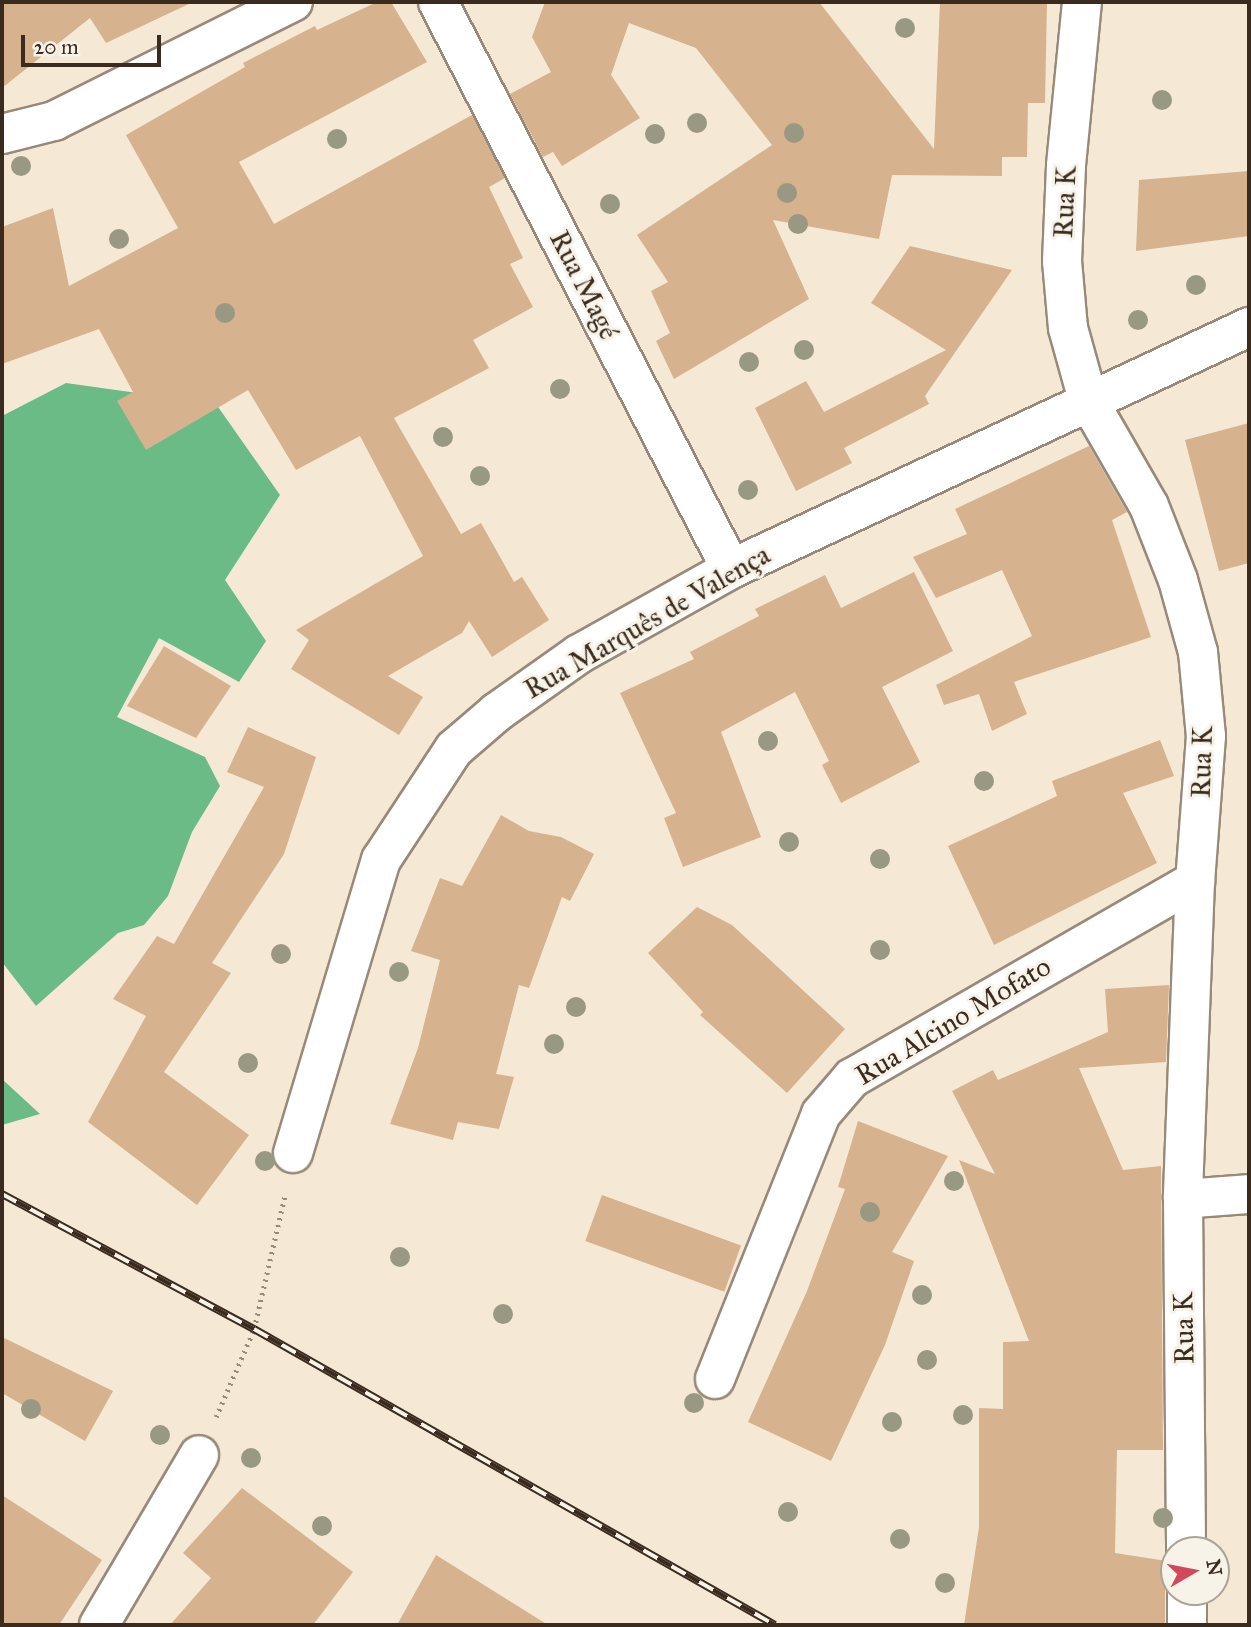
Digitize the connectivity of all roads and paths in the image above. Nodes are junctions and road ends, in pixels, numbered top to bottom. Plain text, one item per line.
1 (293, 2) edge
2 (438, 2) edge
3 (1082, 2) edge
4 (2, 134) edge
5 (1249, 327) edge
6 (1088, 400) junction
7 (731, 569) junction
8 (1195, 881) junction
9 (293, 1153) joint
10 (1249, 1194) edge
11 (1183, 1199) junction
12 (715, 1379) dead end
13 (199, 1455) joint
14 (1186, 1536) edge
15 (1187, 1606) edge
16 (99, 1625) edge
17 (1187, 1625) edge

1 - 4 street
2 - 7 street, Rua Magé
3 - 6 street, Rua K
5 - 6 street, Rua Marquês de Valença
6 - 7 street, Rua Marquês de Valença
6 - 8 street, Rua K
7 - 9 street, Rua Marquês de Valença
8 - 11 street, Rua K
8 - 12 street, Rua Alcino Mofato
9 - 13 path
10 - 11 street
11 - 14 street, Rua K
13 - 16 street
15 - 17 street

